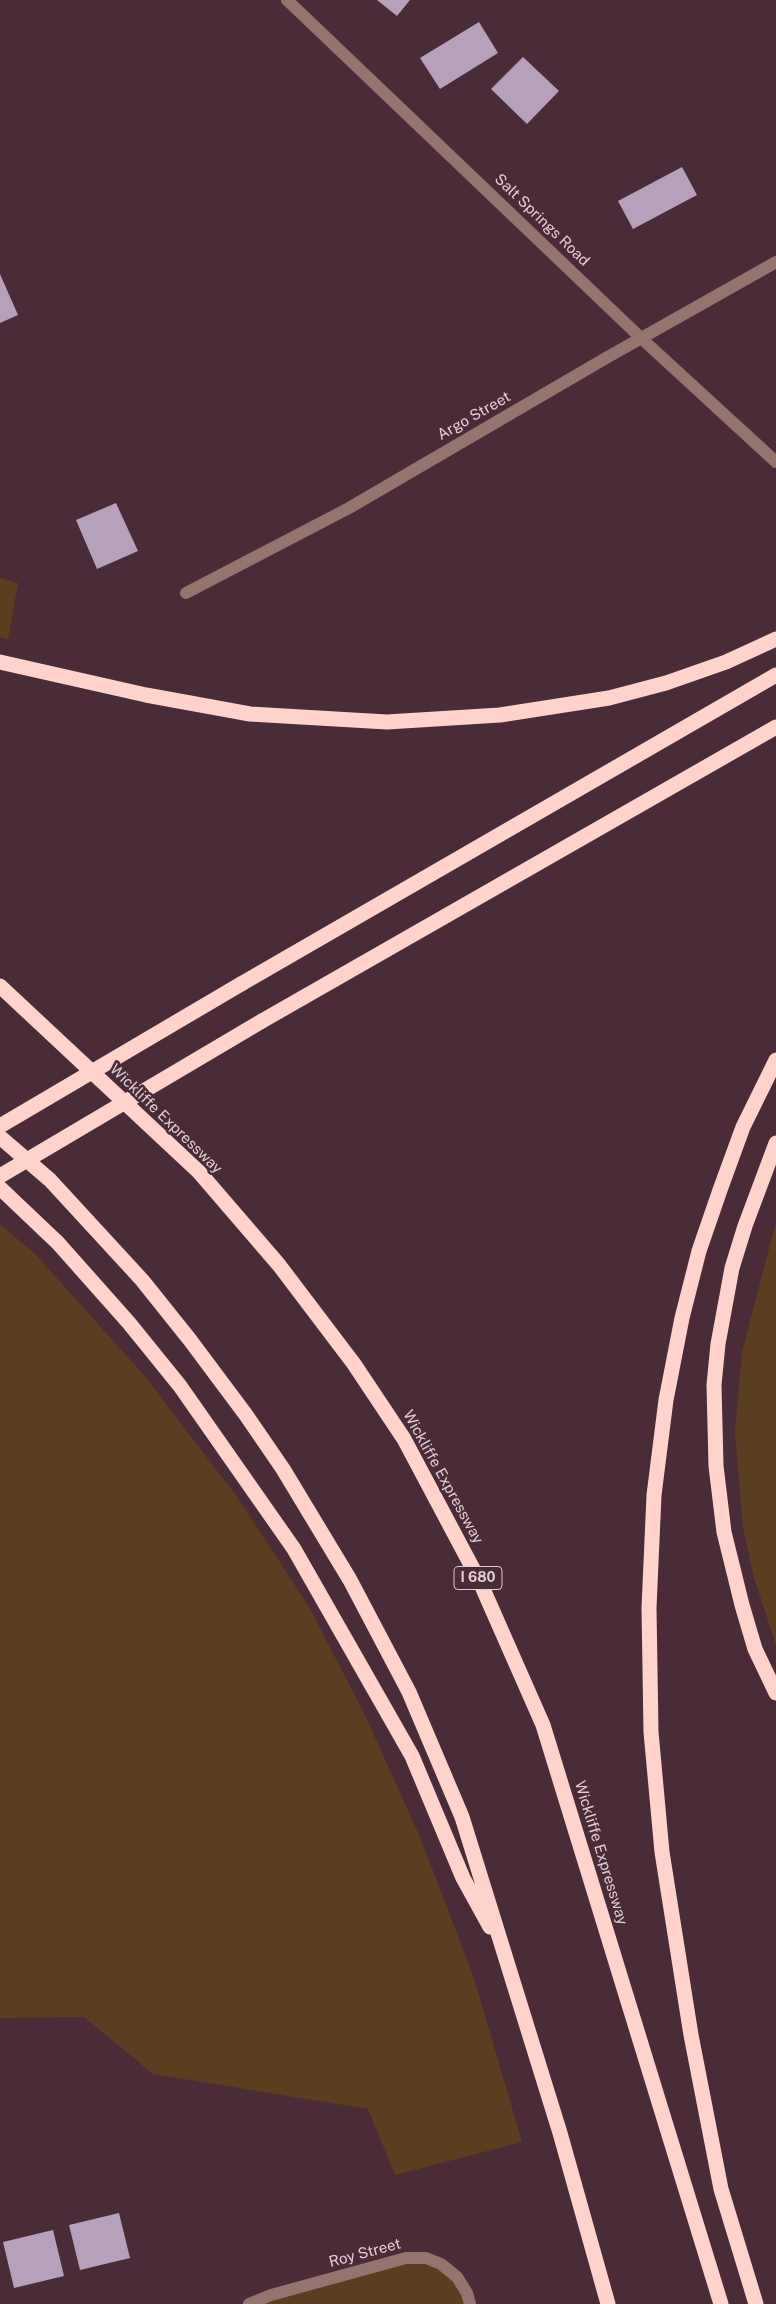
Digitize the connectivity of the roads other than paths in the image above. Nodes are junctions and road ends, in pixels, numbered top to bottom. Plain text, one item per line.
1 (287, 0) edge
2 (776, 262) edge
3 (642, 338) junction
4 (776, 462) edge
5 (186, 593) dead end
6 (772, 641) edge
7 (0, 662) edge
8 (776, 675) edge
9 (776, 727) edge
10 (0, 986) edge
11 (776, 1060) edge
12 (0, 1126) edge
13 (0, 1137) edge
14 (776, 1143) edge
15 (0, 1176) edge
16 (0, 1188) edge
17 (776, 1693) edge
18 (507, 1960) junction
19 (249, 2304) edge
20 (470, 2304) edge
21 (608, 2304) edge
22 (721, 2304) edge
23 (756, 2304) edge

1 - 3 street, Salt Springs Road
2 - 3 street, Argo Street
3 - 4 street, Salt Springs Road
3 - 5 street, Argo Street
6 - 7 highway
8 - 12 highway, bridge
9 - 15 highway, bridge
10 - 22 highway, Wickliffe Expressway / I 680
11 - 23 highway
13 - 18 highway
14 - 17 highway
16 - 18 highway
18 - 21 highway
19 - 20 street, Roy Street

